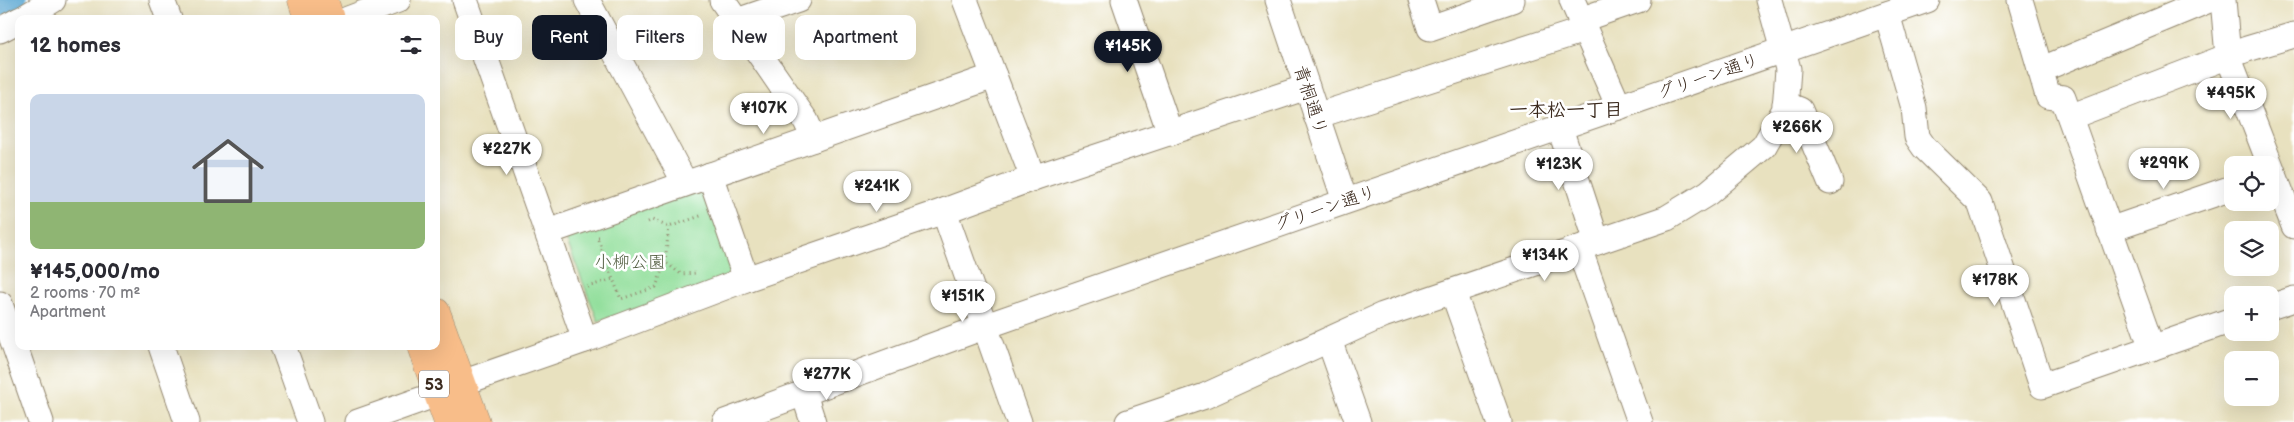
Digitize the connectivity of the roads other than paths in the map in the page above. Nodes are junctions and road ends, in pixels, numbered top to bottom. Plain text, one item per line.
1 (162, 0) edge
2 (302, 0) edge
3 (324, 0) edge
4 (398, 0) edge
5 (465, 0) edge
6 (587, 0) edge
7 (722, 0) edge
8 (798, 0) edge
9 (965, 0) edge
10 (1124, 0) edge
11 (1278, 0) edge
12 (1421, 0) edge
13 (1512, 0) edge
14 (1638, 0) edge
15 (1769, 0) edge
16 (1927, 0) edge
17 (2020, 0) edge
18 (2209, 0) edge
19 (2223, 0) edge
20 (1878, 11) edge
21 (168, 15) edge
22 (307, 15) edge
23 (329, 15) edge
24 (359, 15) edge
25 (733, 15) edge
26 (754, 15) edge
27 (1579, 17) edge
28 (15, 22) edge
29 (0, 30) edge
30 (2294, 36) edge
31 (1784, 50) junction
32 (2228, 56) junction
33 (764, 60) edge
34 (2040, 70) junction
35 (994, 76) junction
36 (1307, 87) junction
37 (1785, 104) junction
38 (1618, 107) junction
39 (1316, 116) junction
40 (2070, 117) junction
41 (1560, 128) junction
42 (1170, 133) junction
43 (814, 138) junction
44 (2265, 156) edge
45 (710, 175) junction
46 (1033, 178) junction
47 (1830, 182) dead end
48 (685, 183) junction
49 (2224, 191) edge
50 (2279, 191) edge
51 (1345, 201) junction
52 (944, 212) junction
53 (2294, 226) edge
54 (2109, 230) junction
55 (548, 232) junction
56 (1588, 245) junction
57 (746, 279) junction
58 (1453, 292) junction
59 (2294, 299) edge
60 (0, 304) edge
61 (2279, 305) edge
62 (440, 323) edge
63 (2224, 323) edge
64 (986, 326) junction
65 (584, 340) junction
66 (1329, 340) junction
67 (15, 347) edge
68 (2152, 348) junction
69 (16, 350) edge
70 (162, 350) edge
71 (284, 350) edge
72 (422, 350) edge
73 (462, 383) junction
74 (437, 394) junction
75 (804, 394) junction
76 (41, 422) edge
77 (187, 422) edge
78 (310, 422) edge
79 (358, 422) edge
80 (448, 422) edge
81 (476, 422) edge
82 (725, 422) edge
83 (813, 422) edge
84 (1019, 422) edge
85 (1128, 422) edge
86 (1358, 422) edge
87 (1499, 422) edge
88 (1640, 422) edge

1 - 21 street
2 - 22 main road
3 - 23 main road
4 - 24 street
5 - 55 street
6 - 48 street
7 - 25 street
8 - 26 street
9 - 35 street
10 - 42 street
11 - 36 street, 青桐通り
12 - 13 street
14 - 27 street
15 - 31 street
16 - 20 street, グリーン通り
17 - 34 street
18 - 34 street
19 - 32 street
20 - 31 street, グリーン通り
20 - 68 street
27 - 38 street
27 - 39 street
28 - 29 street
30 - 32 street
31 - 37 street
31 - 38 street, グリーン通り
32 - 40 street
32 - 44 street
33 - 43 street
34 - 40 street
35 - 43 street
35 - 46 street
36 - 39 street, 青桐通り
36 - 42 street
37 - 47 street
37 - 56 street
38 - 41 street, グリーン通り
39 - 51 street, 青桐通り
40 - 54 street
41 - 51 street, グリーン通り
41 - 56 street
42 - 46 street
43 - 45 street
45 - 48 street
45 - 57 street
46 - 52 street
48 - 55 street
49 - 54 street
50 - 53 street
51 - 64 street, グリーン通り
52 - 57 street
52 - 64 street
54 - 68 street
55 - 65 street
56 - 58 street
56 - 88 street
57 - 65 street
58 - 66 street
58 - 87 street
59 - 61 street
60 - 67 street
62 - 73 main road, 53
63 - 68 street
64 - 75 street, グリーン通り
64 - 84 street
65 - 73 street
66 - 85 street
66 - 86 street
69 - 76 street
70 - 77 street
71 - 78 street
72 - 74 main road, 53
73 - 81 main road, 53
74 - 79 street
74 - 80 main road, 53
75 - 82 street, グリーン通り
75 - 83 street

